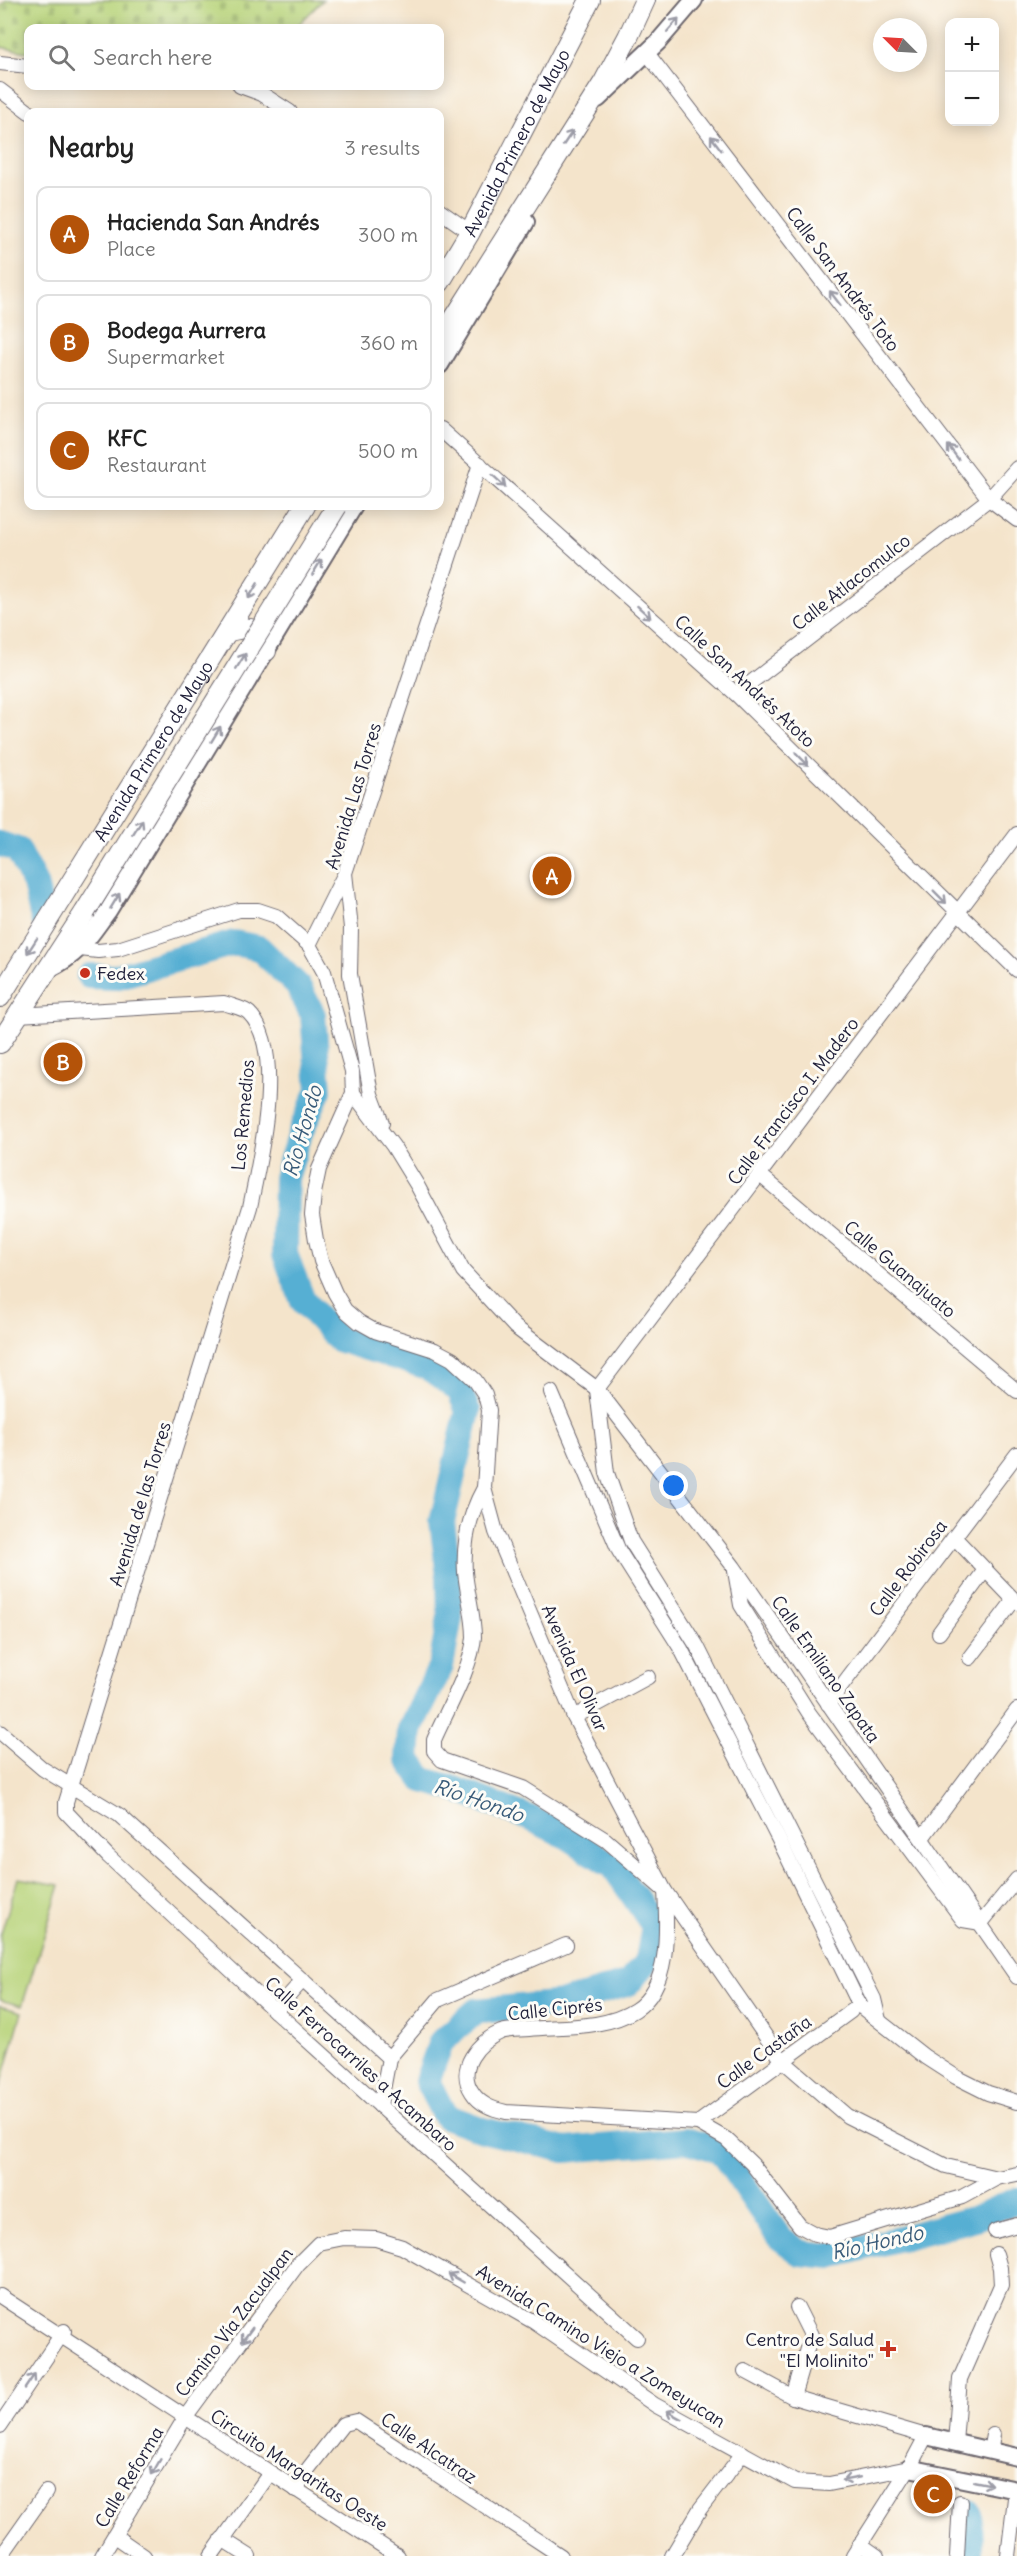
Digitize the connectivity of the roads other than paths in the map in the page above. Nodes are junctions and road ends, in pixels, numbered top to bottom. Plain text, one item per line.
1 (645, 0) edge
2 (694, 0) edge
3 (588, 3) edge
4 (647, 52) junction
5 (0, 63) edge
6 (24, 66) edge
7 (0, 90) edge
8 (253, 90) edge
9 (24, 108) edge
10 (284, 108) edge
11 (587, 110) junction
12 (550, 165) junction
13 (444, 215) edge
14 (470, 231) junction
15 (444, 275) edge
16 (444, 335) edge
17 (444, 358) edge
18 (444, 432) edge
19 (480, 464) junction
20 (1017, 468) edge
21 (989, 499) junction
22 (303, 510) edge
23 (335, 510) edge
24 (352, 510) edge
25 (1017, 520) edge
26 (229, 631) junction
27 (266, 651) junction
28 (736, 694) junction
29 (1017, 834) edge
30 (345, 873) junction
31 (958, 914) junction
32 (309, 945) junction
33 (80, 948) junction
34 (49, 969) junction
35 (1017, 970) edge
36 (0, 997) edge
37 (18, 1016) junction
38 (0, 1043) edge
39 (353, 1093) junction
40 (393, 1146) junction
41 (759, 1174) junction
42 (250, 1207) joint
43 (597, 1389) junction
44 (1017, 1391) edge
45 (551, 1392) dead end
46 (1017, 1454) edge
47 (484, 1488) junction
48 (954, 1537) junction
49 (632, 1541) junction
50 (619, 1551) junction
51 (734, 1567) junction
52 (985, 1570) junction
53 (1015, 1602) edge
54 (939, 1633) dead end
55 (970, 1658) dead end
56 (648, 1677) dead end
57 (828, 1704) junction
58 (1017, 1710) edge
59 (574, 1717) junction
60 (0, 1732) edge
61 (71, 1786) junction
62 (66, 1812) joint
63 (922, 1838) junction
64 (1017, 1879) edge
65 (665, 1891) junction
66 (981, 1923) junction
67 (566, 1946) dead end
68 (1017, 1977) edge
69 (303, 1980) junction
70 (275, 2011) junction
71 (851, 2011) dead end
72 (879, 2020) junction
73 (389, 2058) junction
74 (782, 2060) junction
75 (1017, 2102) edge
76 (380, 2106) junction
77 (698, 2123) junction
78 (1017, 2174) edge
79 (997, 2178) junction
80 (1017, 2225) edge
81 (995, 2231) dead end
82 (344, 2238) joint
83 (996, 2254) dead end
84 (0, 2296) edge
85 (797, 2307) dead end
86 (62, 2332) junction
87 (637, 2338) dead end
88 (745, 2371) dead end
89 (793, 2397) junction
90 (186, 2416) junction
91 (0, 2426) edge
92 (926, 2436) junction
93 (955, 2443) junction
94 (743, 2453) junction
95 (1017, 2457) edge
96 (909, 2468) junction
97 (270, 2472) junction
98 (296, 2490) junction
99 (1016, 2490) edge
100 (46, 2492) dead end
101 (960, 2502) dead end
102 (115, 2536) junction
103 (222, 2539) junction
104 (856, 2550) edge
105 (1, 2556) edge
106 (102, 2556) edge
107 (144, 2556) edge
108 (211, 2556) edge
109 (249, 2556) edge
110 (398, 2556) edge
111 (561, 2556) edge
112 (672, 2556) edge
113 (877, 2556) edge
114 (957, 2556) edge
115 (1008, 2556) edge

1 - 11 highway, Avenida Primero de Mayo
4 -> 2 main road, Avenida Primero de Mayo
3 - 14 highway, Avenida Primero de Mayo
4 - 11 main road, Avenida Primero de Mayo
21 -> 4 street, Calle San Andrés Toto
5 - 6 street
7 - 9 street
8 - 10 street
12 -> 11 highway, Avenida Primero de Mayo
12 - 16 highway, Avenida Primero de Mayo
12 - 17 main road, Avenida Primero de Mayo
13 - 14 street
14 - 15 highway, Avenida Primero de Mayo
18 - 19 street, Calle San Andrés Atoto
19 -> 28 street, Calle San Andrés Atoto
19 - 30 street, Avenida Las Torres
20 - 21 street, Calle Atlacomulco
21 - 25 street, Calle San Andrés Toto
21 - 28 street, Calle Atlacomulco
22 -> 26 highway, Avenida Primero de Mayo
34 -> 23 highway, Avenida Primero de Mayo, bridge
27 -> 24 main road, Avenida Primero de Mayo
26 - 27 highway
26 -> 36 highway, Avenida Primero de Mayo
33 -> 27 main road, Avenida Primero de Mayo
28 -> 31 street, Calle San Andrés Atoto
29 - 31 street, Calle Francisco I. Madero
30 - 32 street
30 - 40 street, Avenida Las Torres
31 - 35 street, Calle San Andrés Atoto
31 - 41 street, Calle Francisco I. Madero
32 - 33 street
32 - 39 street
33 - 34 main road, Avenida Primero de Mayo
34 - 37 highway, Avenida Primero de Mayo
37 - 38 highway, Avenida Primero de Mayo
37 - 42 street, Los Remedios
39 - 40 street, Calle Emiliano Zapata
39 - 47 street, Avenida El Olivar
40 - 43 street, Calle Emiliano Zapata
41 - 43 street, Calle Francisco I. Madero
41 - 44 street, Calle Guanajuato
42 - 61 street, Avenida de las Torres
43 - 49 street
43 - 51 street, Calle Emiliano Zapata
45 - 50 street
46 - 48 street, Calle Robirosa
47 - 59 street, Avenida El Olivar
47 - 65 street
48 - 52 street
48 - 57 street, Calle Robirosa
49 - 50 street
49 - 72 street
50 - 72 street
51 - 57 street, Calle Emiliano Zapata
51 - 66 street
52 - 53 street
52 - 54 street
53 - 55 street
56 - 59 street
57 - 63 street, Calle Emiliano Zapata
58 - 63 street
59 - 65 street, Avenida El Olivar
60 - 61 street, Calle Ferrocarriles a Acambaro
61 - 62 street, Avenida de las Torres
61 - 69 street, Calle Ferrocarriles a Acambaro
62 - 70 street, Calle Ferrocarriles a Acambaro
63 - 66 street, Calle Emiliano Zapata
64 - 66 street
65 - 74 street, Avenida El Olivar
65 - 77 street, Calle Ciprés
66 - 68 street, Calle Emiliano Zapata
67 - 73 street
69 - 70 street
69 - 73 street, Calle Ferrocarriles a Acambaro
70 - 76 street, Calle Ferrocarriles a Acambaro
71 - 74 street, Calle Castaña
72 - 75 street
73 - 76 street
74 - 77 street, Calle Castaña
74 - 79 street, Avenida El Olivar
76 - 87 street, Calle Ferrocarriles a Acambaro
77 - 79 street, Calle Ciprés
78 - 79 street
80 - 81 street
82 -> 90 street, Camino Vía Zacualpan
94 -> 82 street, Avenida Camino Viejo a Zomeyucan
83 - 93 street
84 - 86 street, Circuito Margaritas Oeste
85 - 89 street
86 - 90 street, Circuito Margaritas Oeste
91 -> 86 street
88 - 89 street
89 - 92 street
90 - 97 street, Circuito Margaritas Oeste
90 -> 102 street, Calle Reforma
92 - 93 main road
92 - 96 street
93 - 95 main road
96 -> 94 street, Avenida Camino Viejo a Zomeyucan
94 - 112 street
96 -> 99 main road
96 - 104 street
97 - 98 street, Circuito Margaritas Oeste
97 - 103 street
98 - 110 street, Circuito Margaritas Oeste
98 - 111 street, Calle Alcatraz
99 - 115 street
100 - 105 street
101 - 114 street
102 - 106 street, Calle Reforma
102 - 107 street
103 - 108 street
103 - 109 street
104 - 113 street

